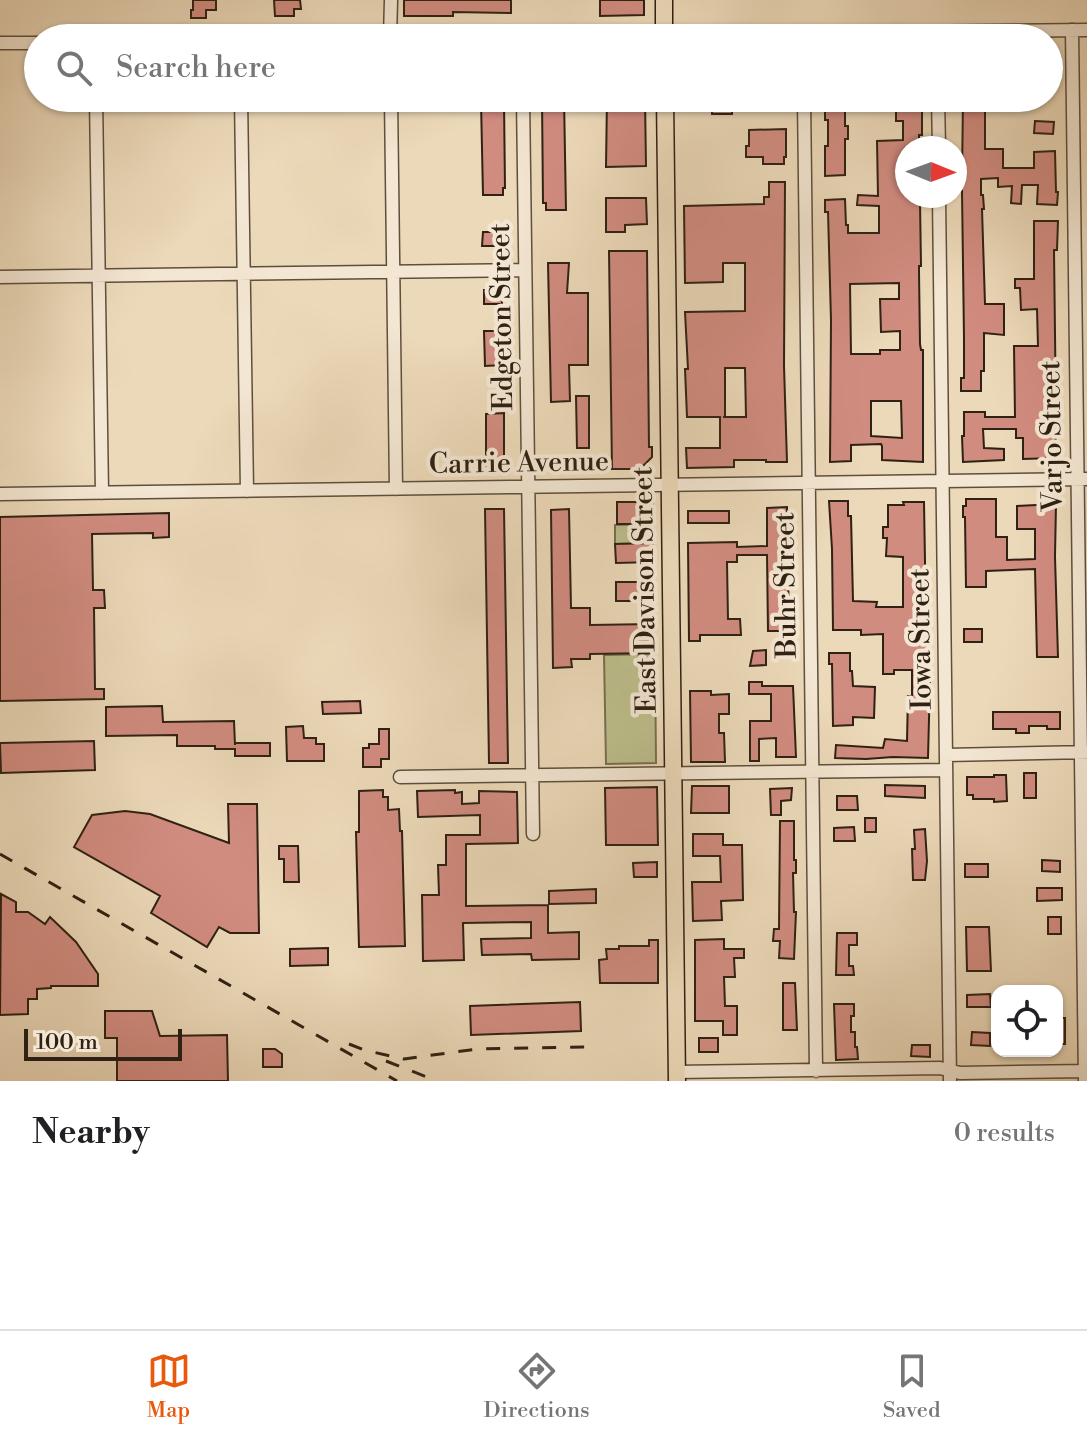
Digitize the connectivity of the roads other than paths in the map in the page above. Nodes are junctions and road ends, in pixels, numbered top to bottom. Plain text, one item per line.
1 (391, 0) edge
2 (664, 0) edge
3 (390, 24) edge
4 (664, 24) edge
5 (1063, 30) edge
6 (1072, 30) junction
7 (1087, 30) edge
8 (0, 43) edge
9 (24, 43) edge
10 (96, 112) edge
11 (241, 112) edge
12 (391, 112) edge
13 (523, 112) edge
14 (665, 112) edge
15 (804, 112) edge
16 (938, 112) edge
17 (939, 136) edge
18 (939, 208) edge
19 (525, 270) junction
20 (393, 271) junction
21 (244, 274) junction
22 (98, 276) junction
23 (0, 277) edge
24 (1082, 479) edge
25 (943, 481) junction
26 (809, 482) junction
27 (669, 485) junction
28 (528, 487) junction
29 (396, 489) junction
30 (247, 491) junction
31 (102, 493) junction
32 (0, 494) edge
33 (1083, 752) edge
34 (946, 755) junction
35 (946, 770) junction
36 (812, 772) junction
37 (673, 773) junction
38 (531, 775) junction
39 (400, 777) dead end
40 (533, 834) dead end
41 (816, 1071) junction
42 (1085, 1074) edge
43 (677, 1076) edge
44 (950, 1076) edge

1 - 3 street
2 - 4 main road
5 - 6 street
6 - 7 street
6 - 24 street, Varjo Street
8 - 9 street
10 - 22 street
11 - 21 street
12 - 20 street
13 - 19 street, Edgeton Street
14 - 27 main road, East Davison Street
15 - 26 street, Buhr Street
16 - 17 street
18 - 25 street, Iowa Street
19 - 20 street
19 - 28 street, Edgeton Street
20 - 21 street
20 - 29 street
21 - 22 street
21 - 30 street
22 - 23 street
22 - 31 street
24 - 25 street, Carrie Avenue
24 - 33 street, Varjo Street
25 - 26 street, Carrie Avenue
25 - 34 street, Iowa Street
26 - 27 street, Carrie Avenue
26 - 36 street, Buhr Street
27 - 28 street, Carrie Avenue
27 - 37 main road, East Davison Street
28 - 29 street, Carrie Avenue
28 - 38 street, Edgeton Street
29 - 30 street, Carrie Avenue
30 - 31 street, Carrie Avenue
31 - 32 street, Carrie Avenue
33 - 34 street
33 - 42 street, Varjo Street
34 - 35 street, Iowa Street
35 - 36 street
35 - 44 street, Iowa Street
36 - 37 street
36 - 41 street, Buhr Street
37 - 38 street
37 - 43 main road, East Davison Street
38 - 39 street
38 - 40 street, Edgeton Street
41 - 43 street
41 - 44 street
42 - 44 street

